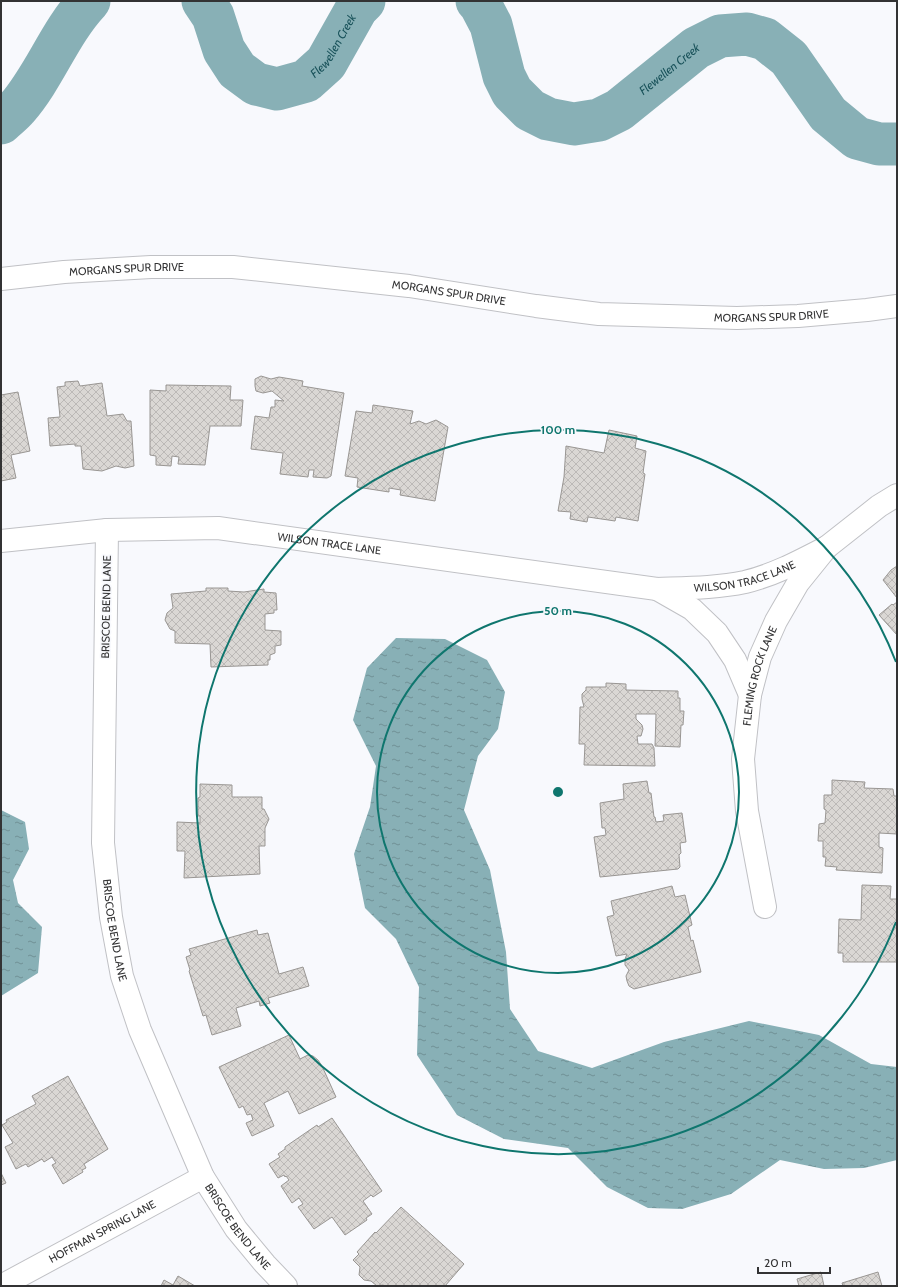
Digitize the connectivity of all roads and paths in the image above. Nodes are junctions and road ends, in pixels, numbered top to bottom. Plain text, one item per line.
1 (1, 279) edge
2 (897, 306) edge
3 (897, 495) edge
4 (107, 530) junction
5 (1, 542) edge
6 (827, 548) junction
7 (657, 589) junction
8 (750, 695) junction
9 (765, 907) dead end
10 (203, 1177) junction
11 (1, 1286) edge
12 (286, 1286) edge

1 - 2 street, MORGANS SPUR DRIVE
3 - 6 street, FLEMING ROCK LANE
4 - 5 street, WILSON TRACE LANE
4 - 7 street, WILSON TRACE LANE
4 - 10 street, BRISCOE BEND LANE
6 - 7 street, WILSON TRACE LANE
6 - 8 street, FLEMING ROCK LANE
7 - 8 street, WILSON TRACE LANE
8 - 9 street, FLEMING ROCK LANE
10 - 11 street, HOFFMAN SPRING LANE
10 - 12 street, BRISCOE BEND LANE

